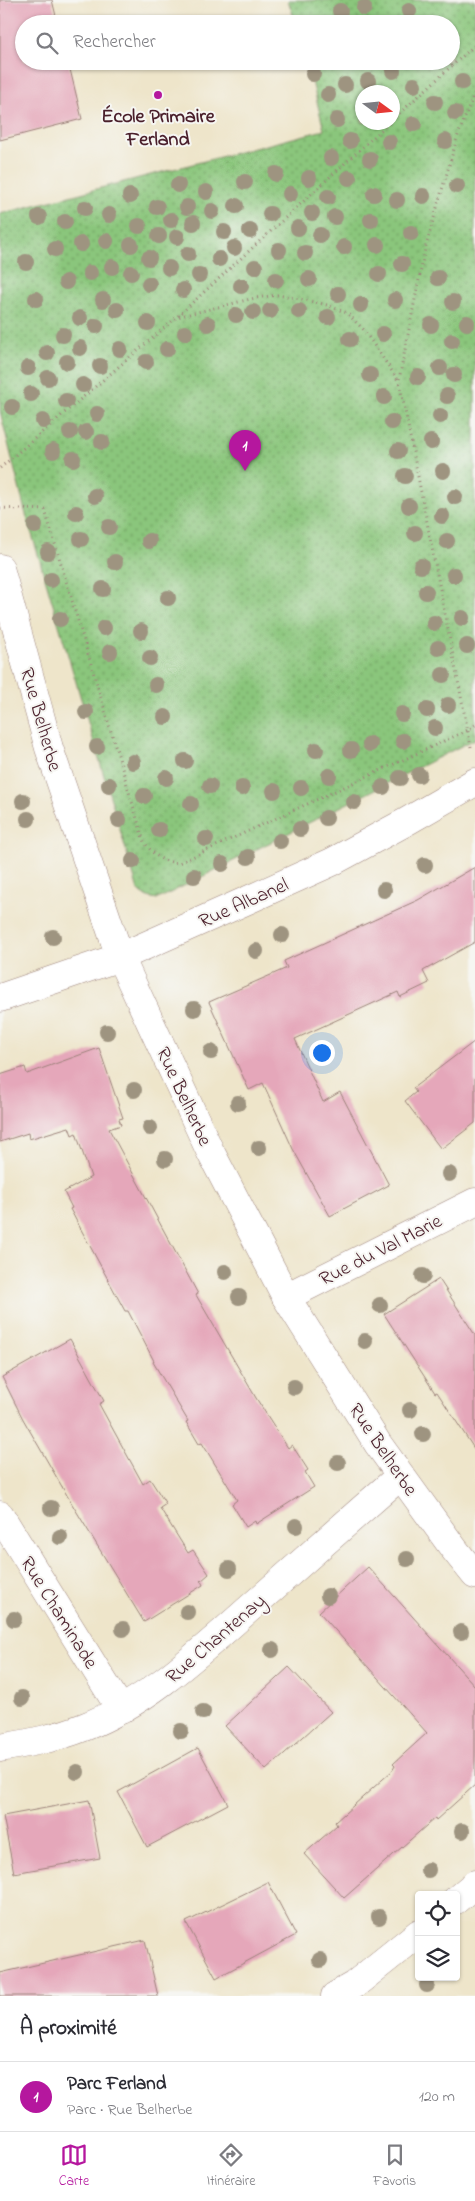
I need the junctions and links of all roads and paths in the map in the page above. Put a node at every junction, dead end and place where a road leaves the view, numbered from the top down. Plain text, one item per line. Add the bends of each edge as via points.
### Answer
1 (475, 44) edge
2 (460, 58) edge
3 (447, 70) edge
4 (475, 92) edge
5 (400, 113) edge
6 (381, 130) edge
7 (177, 317) junction
8 (398, 380) junction
9 (0, 468) edge
10 (0, 508) edge
11 (0, 568) edge
12 (475, 725) edge
13 (468, 730) junction
14 (471, 747) dead end
15 (475, 782) edge
16 (120, 957) junction
17 (0, 998) edge
18 (475, 1202) edge
19 (286, 1297) junction
20 (400, 1476) junction
21 (0, 1515) edge
22 (475, 1575) edge
23 (121, 1710) junction
24 (0, 1748) edge
25 (475, 1884) edge
26 (460, 1897) edge
27 (416, 1936) edge
28 (351, 1992) edge

1 - 2 path
3 - 5 path
4 - 8 path via 457,138 425,249
6 - 7 path
7 - 8 path via 277,295 327,305 347,313 363,329
7 - 9 path
8 - 13 path
10 - 13 path via 45,510 144,842 163,861 179,863
11 - 16 street, Rue Belherbe via 48,748
12 - 13 path
13 - 14 path
15 - 16 street, Rue Albanel via 332,862
16 - 17 street, Rue Albanel
16 - 19 street, Rue Belherbe via 210,1151
18 - 19 street, Rue du Val Marie
19 - 20 street, Rue Belherbe
20 - 22 street, Rue Belherbe
20 - 23 street, Rue Chantenay via 198,1654
21 - 23 street, Rue Chaminade
23 - 24 street, Rue Chantenay via 85,1727 44,1740
25 - 26 street
27 - 28 street

